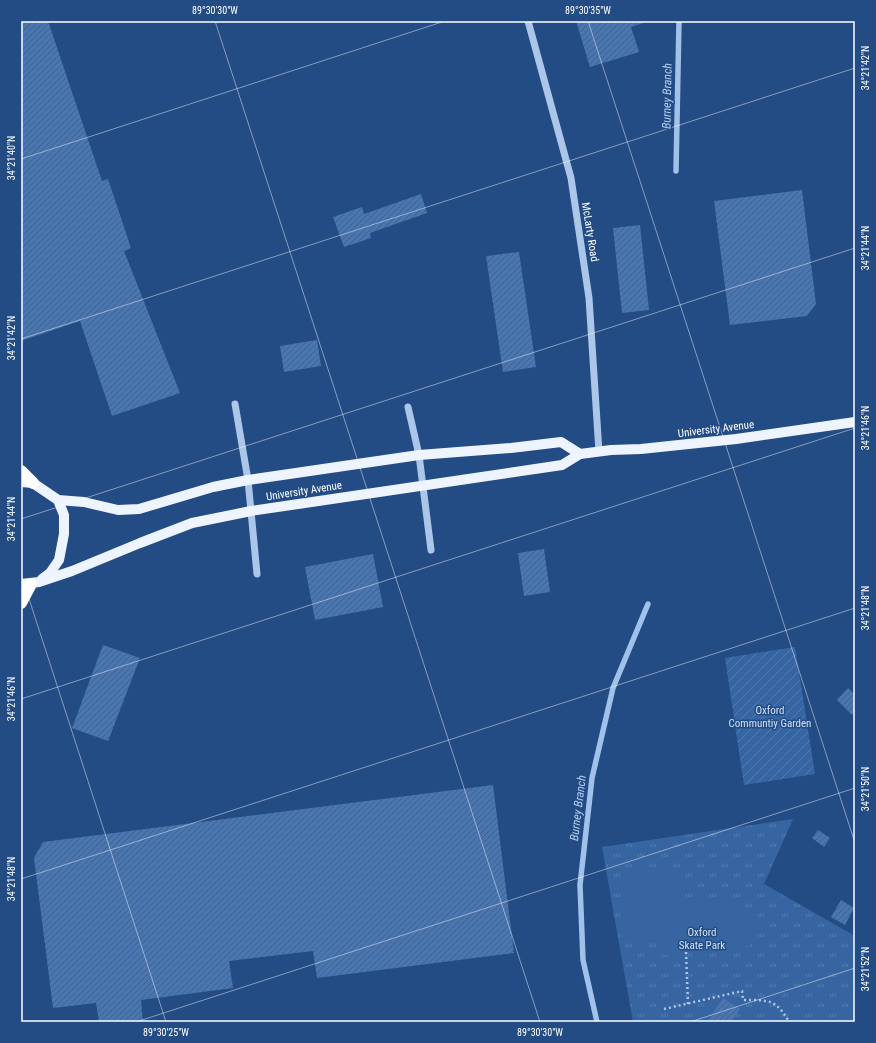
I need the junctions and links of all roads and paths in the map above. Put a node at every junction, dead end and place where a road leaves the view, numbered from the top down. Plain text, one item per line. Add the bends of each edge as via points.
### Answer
1 (528, 21) edge
2 (235, 404) dead end
3 (408, 408) dead end
4 (855, 422) edge
5 (599, 452) junction
6 (580, 454) junction
7 (419, 455) junction
8 (21, 471) edge
9 (248, 480) junction
10 (27, 482) edge
11 (423, 485) junction
12 (58, 500) junction
13 (251, 511) junction
14 (431, 550) dead end
15 (257, 574) dead end
16 (30, 583) edge
17 (21, 603) edge
18 (686, 952) dead end
19 (688, 1004) junction
20 (664, 1009) dead end
21 (789, 1022) edge

1 - 5 street, McLarty Road via 571,178 589,298
2 - 9 street
3 - 7 street
4 - 5 main road, University Avenue via 736,439
5 - 6 main road, University Avenue
6 - 7 main road, University Avenue via 561,442
6 - 11 main road, University Avenue via 562,465
7 - 9 main road, University Avenue
7 - 11 street
8 - 10 highway
9 - 12 main road, University Avenue via 212,487 138,509 118,510 84,502
9 - 13 street
10 - 12 main road, University Avenue
11 - 13 main road, University Avenue
11 - 14 street
12 - 16 main road via 64,515 64,534 59,560 50,573
13 - 15 street
13 - 16 main road, University Avenue via 192,524 140,542 72,571
16 - 17 highway
18 - 19 path
19 - 20 path
19 - 21 path via 742,991 744,1000 775,1003

